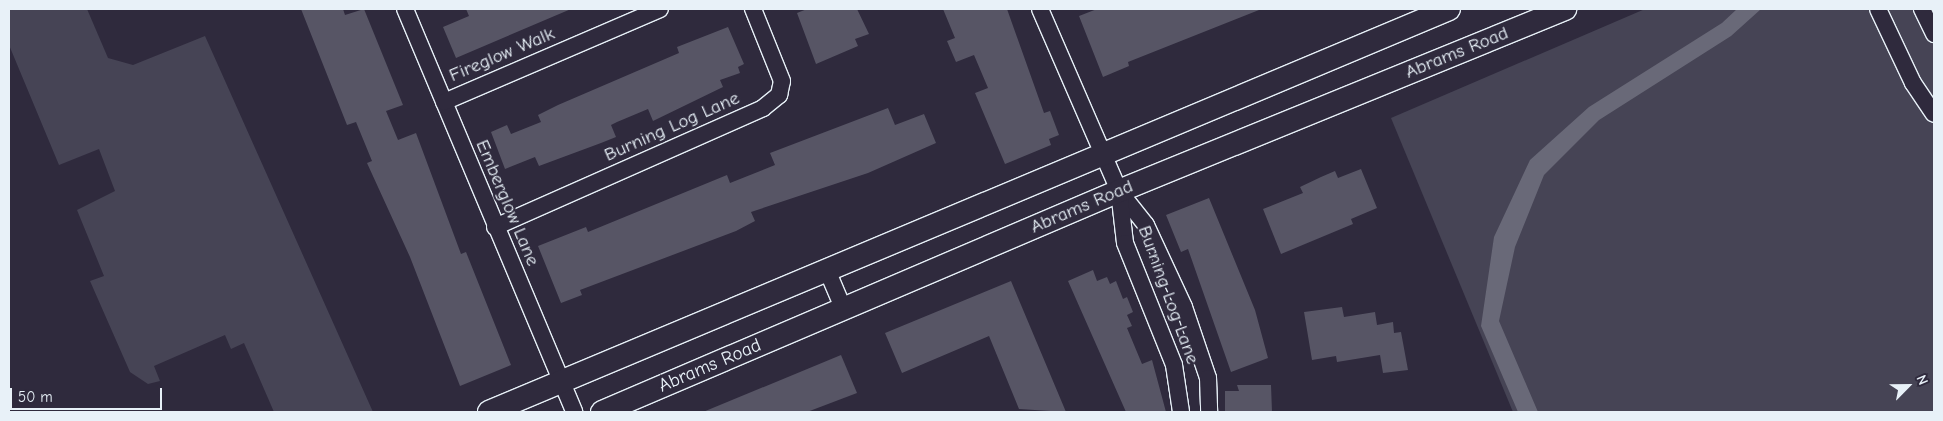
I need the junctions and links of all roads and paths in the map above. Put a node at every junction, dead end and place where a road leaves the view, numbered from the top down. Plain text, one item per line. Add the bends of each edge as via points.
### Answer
1 (405, 9) edge
2 (660, 9) edge
3 (753, 9) edge
4 (1040, 9) edge
5 (1449, 9) edge
6 (1566, 9) edge
7 (1878, 9) edge
8 (1922, 9) edge
9 (1934, 34) edge
10 (444, 102) junction
11 (1934, 114) edge
12 (1103, 152) junction
13 (1119, 192) junction
14 (495, 227) junction
15 (828, 270) junction
16 (844, 310) junction
17 (561, 382) junction
18 (490, 412) edge
19 (574, 412) edge
20 (602, 412) edge
21 (1181, 412) edge
22 (1208, 412) edge

1 - 10 street, Emberglow Lane
2 - 10 street, Fireglow Walk
3 - 14 street, Burning Log Lane via 782,81 779,95 763,108
4 - 12 street, Burning Log Lane
5 - 12 main road
6 - 13 main road, Abrams Road
7 - 11 street via 1909,75
8 - 9 street
10 - 14 street, Emberglow Lane
12 - 13 street, Burning Log Lane
12 - 15 main road
13 - 16 main road, Abrams Road
13 - 21 street, Burning Log Lane via 1125,243 1174,365
13 - 22 street, Burning Log Lane via 1146,225 1184,307 1208,378
14 - 17 street, Emberglow Lane
15 - 16 street
15 - 17 main road
16 - 20 main road, Abrams Road
17 - 18 main road
17 - 19 street, Emberglow Lane

